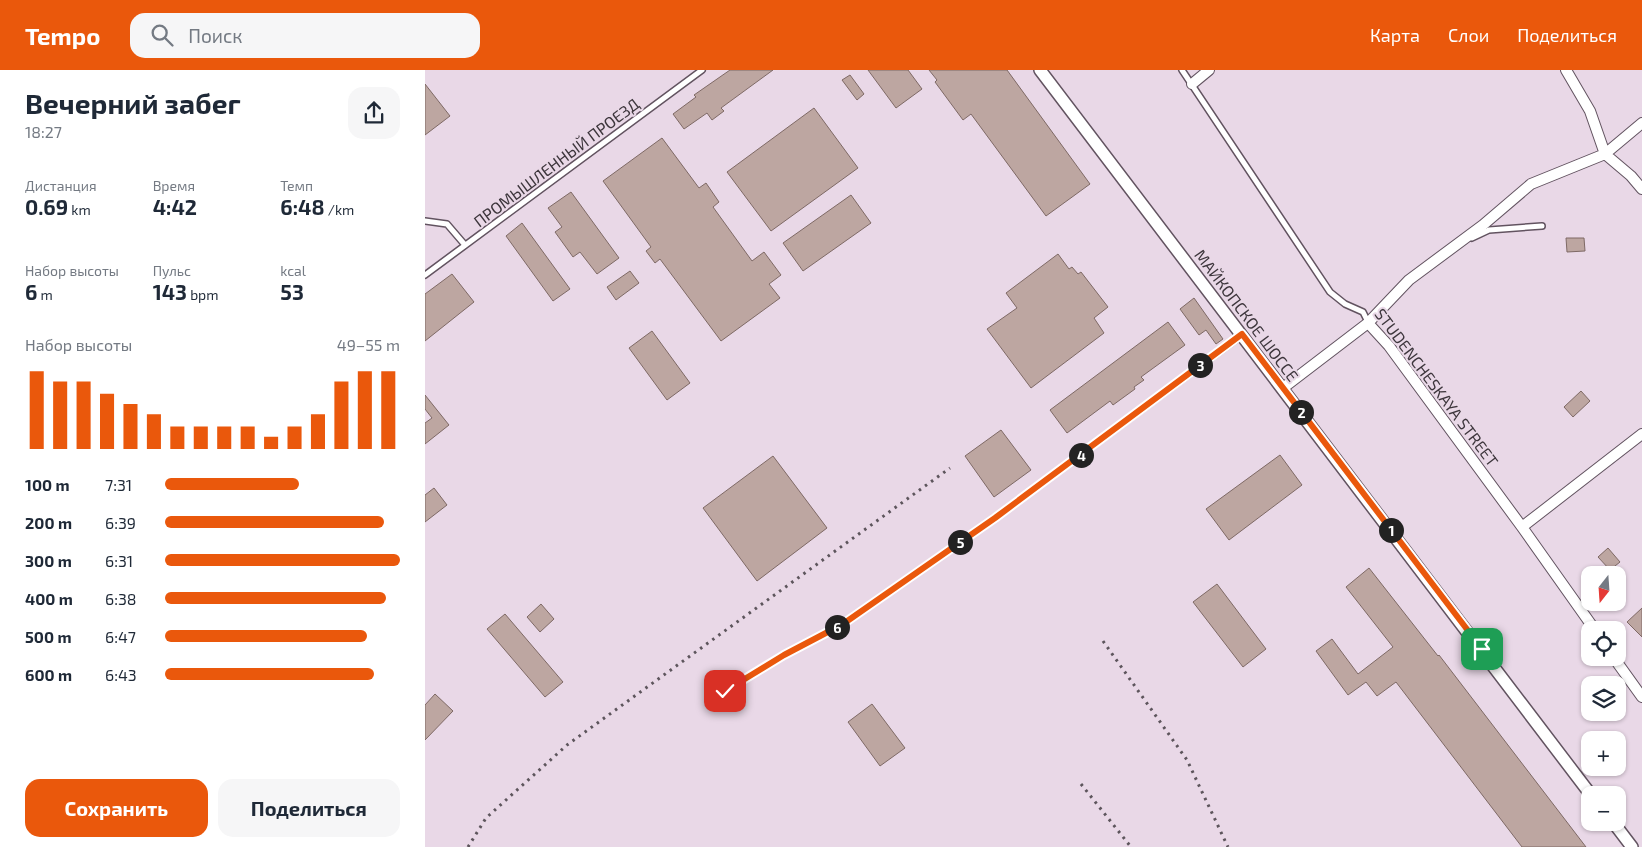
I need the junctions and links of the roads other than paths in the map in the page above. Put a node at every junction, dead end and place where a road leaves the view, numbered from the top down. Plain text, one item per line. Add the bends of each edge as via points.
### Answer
1 (701, 70) edge
2 (1040, 70) edge
3 (1183, 70) edge
4 (1209, 70) edge
5 (1567, 70) edge
6 (1192, 84) junction
7 (1642, 123) edge
8 (1609, 151) junction
9 (1642, 189) edge
10 (425, 221) edge
11 (1542, 226) dead end
12 (465, 245) junction
13 (1449, 249) junction
14 (425, 275) edge
15 (1368, 323) junction
16 (1242, 334) junction
17 (1283, 388) junction
18 (1642, 434) edge
19 (1522, 527) junction
20 (1589, 621) edge
21 (1621, 666) edge
22 (1640, 689) edge
23 (725, 691) dead end
24 (1584, 786) edge
25 (1620, 831) edge
26 (1632, 847) edge

1 - 12 lane, ПРОМЫШЛЕННЫЙ ПРОЕЗД
2 - 16 street, МАЙКОПСКОЕ ШОССЕ
3 - 6 lane, STUDENCHESKAYA STREET
4 - 6 street
5 - 8 street
6 - 15 lane, STUDENCHESKAYA STREET via 1330,292 1363,312
7 - 8 street
8 - 9 street
8 - 13 street via 1531,184
10 - 12 lane via 447,224
11 - 13 lane via 1489,230
12 - 14 lane, ПРОМЫШЛЕННЫЙ ПРОЕЗД
13 - 15 street via 1409,280
15 - 17 street
15 - 19 street, STUDENCHESKAYA STREET via 1389,346
16 - 17 street, МАЙКОПСКОЕ ШОССЕ
16 - 23 lane via 995,518 859,613
17 - 24 street, МАЙКОПСКОЕ ШОССЕ
18 - 19 street
19 - 20 street, STUDENCHESKAYA STREET
21 - 22 street
25 - 26 street

